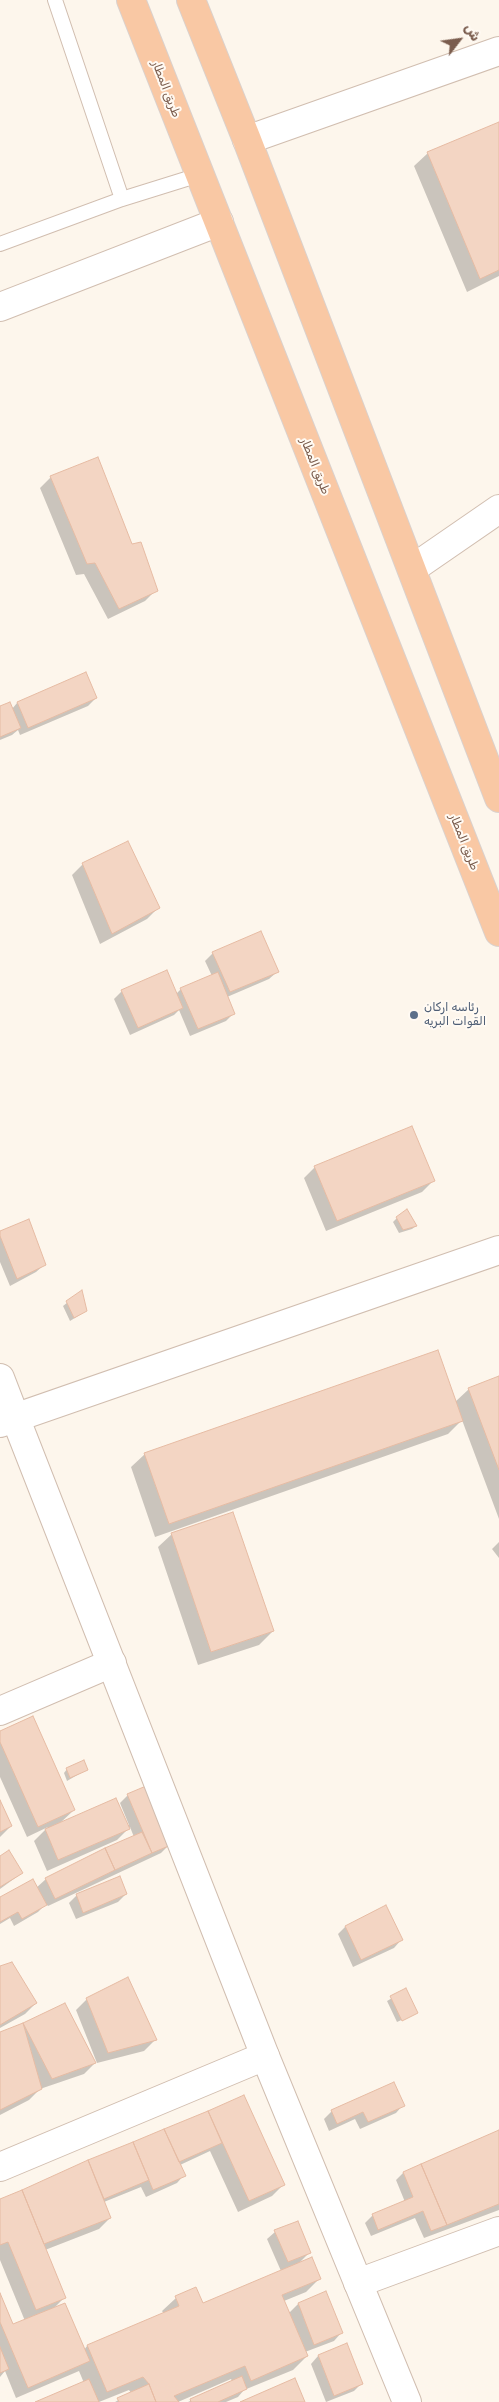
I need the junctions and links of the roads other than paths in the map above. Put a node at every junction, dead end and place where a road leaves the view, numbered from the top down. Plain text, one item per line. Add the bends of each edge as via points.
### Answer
1 (55, 0) edge
2 (130, 0) edge
3 (191, 0) edge
4 (499, 52) edge
5 (247, 140) junction
6 (199, 175) junction
7 (122, 199) junction
8 (219, 222) junction
9 (0, 244) edge
10 (0, 307) edge
11 (499, 508) edge
12 (412, 569) junction
13 (499, 798) edge
14 (499, 932) edge
15 (499, 1250) edge
16 (0, 1378) edge
17 (8, 1420) edge
18 (112, 1663) junction
19 (0, 1711) edge
20 (265, 2056) junction
21 (0, 2167) edge
22 (499, 2231) edge
23 (358, 2283) junction
24 (407, 2402) edge

1 - 7 lane
2 - 6 highway, طريق المطار
3 - 5 highway
4 - 5 street
5 - 12 highway
6 - 7 lane
6 - 8 highway, طريق المطار
7 - 9 lane
8 - 10 street
8 - 14 highway, طريق المطار
11 - 12 street
12 - 13 highway
15 - 17 street
16 - 17 street
17 - 18 street
18 - 19 street
18 - 20 street
20 - 21 street
20 - 23 street
22 - 23 street
23 - 24 street

